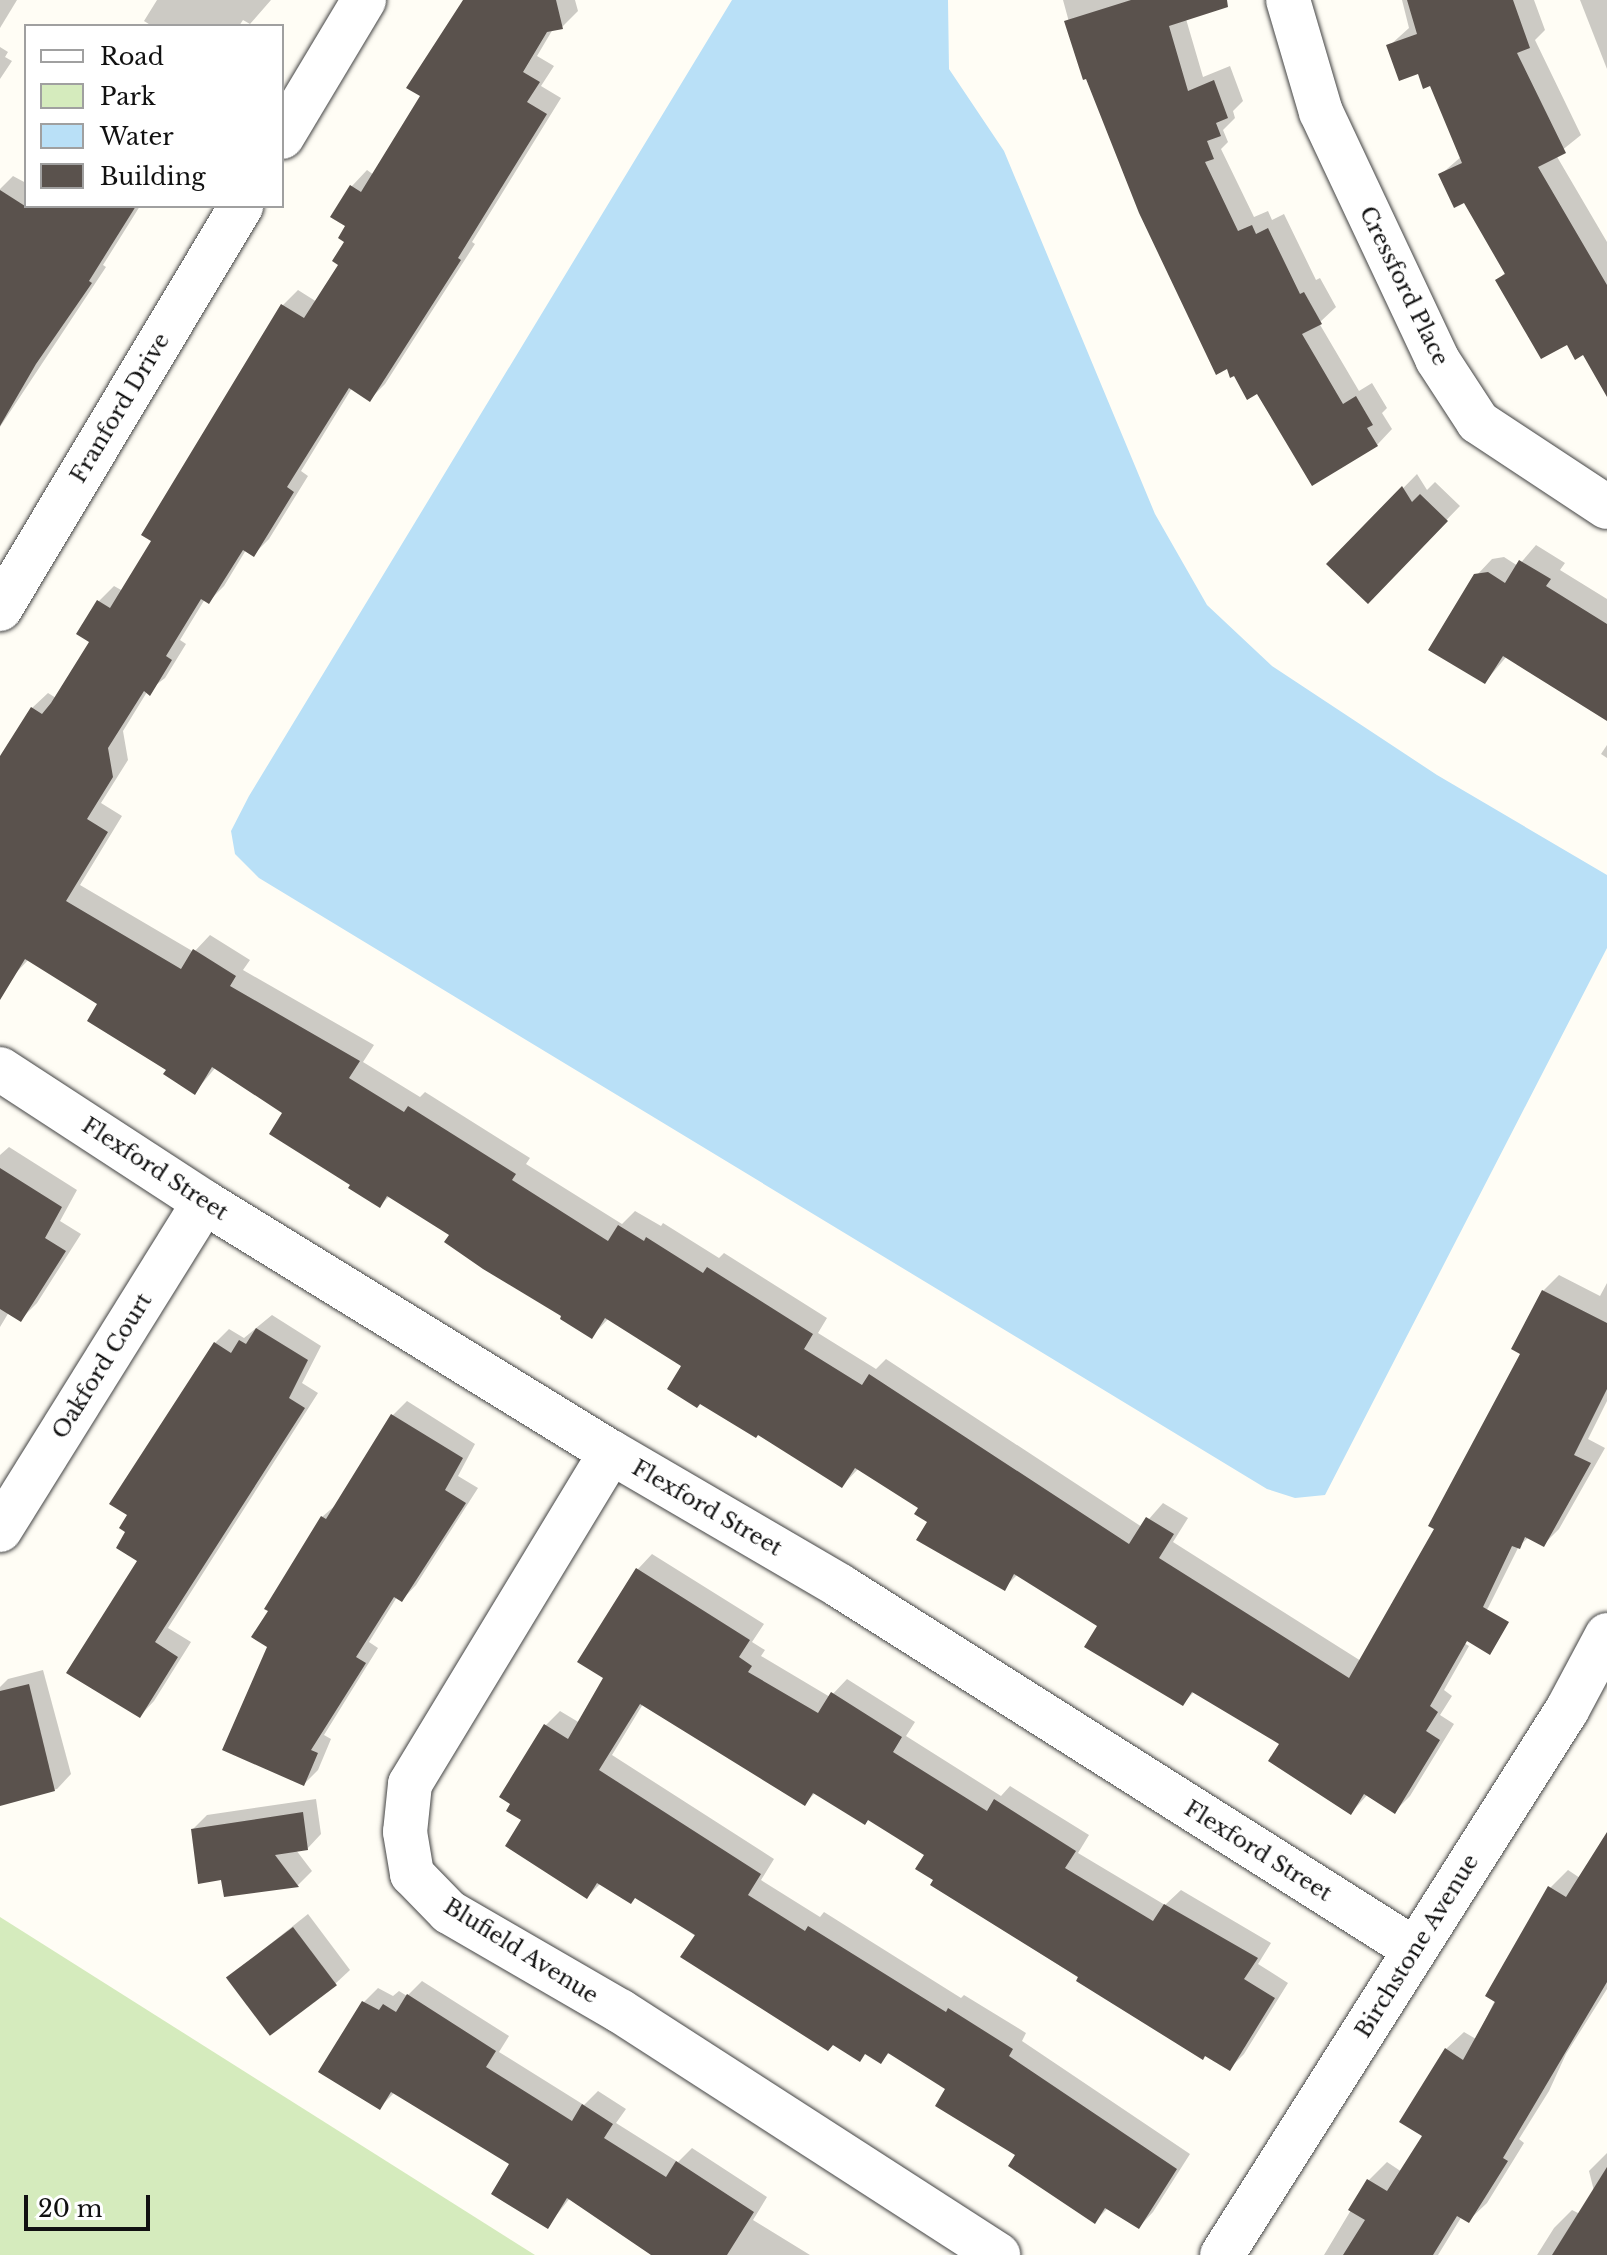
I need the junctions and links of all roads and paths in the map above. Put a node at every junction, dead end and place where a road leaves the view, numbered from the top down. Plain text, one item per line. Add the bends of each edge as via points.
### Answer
1 (364, 0) edge
2 (1288, 0) edge
3 (284, 134) edge
4 (240, 208) edge
5 (1607, 507) edge
6 (0, 609) edge
7 (0, 1069) edge
8 (204, 1202) junction
9 (611, 1452) junction
10 (0, 1530) edge
11 (1607, 1635) edge
12 (1414, 1949) junction
13 (998, 2255) edge
14 (1222, 2255) edge

1 - 3 street
2 - 5 street, Cressford Place via 1321,112 1437,359 1478,422
4 - 6 street, Franford Drive
7 - 8 street, Flexford Street
8 - 9 street, Flexford Street
8 - 10 street, Oakford Court
9 - 12 street, Flexford Street via 840,1586
9 - 13 street, Blufield Avenue via 410,1784 405,1832 412,1874 449,1912 620,2011
11 - 12 street, Birchstone Avenue via 1567,1710
12 - 14 street, Birchstone Avenue

